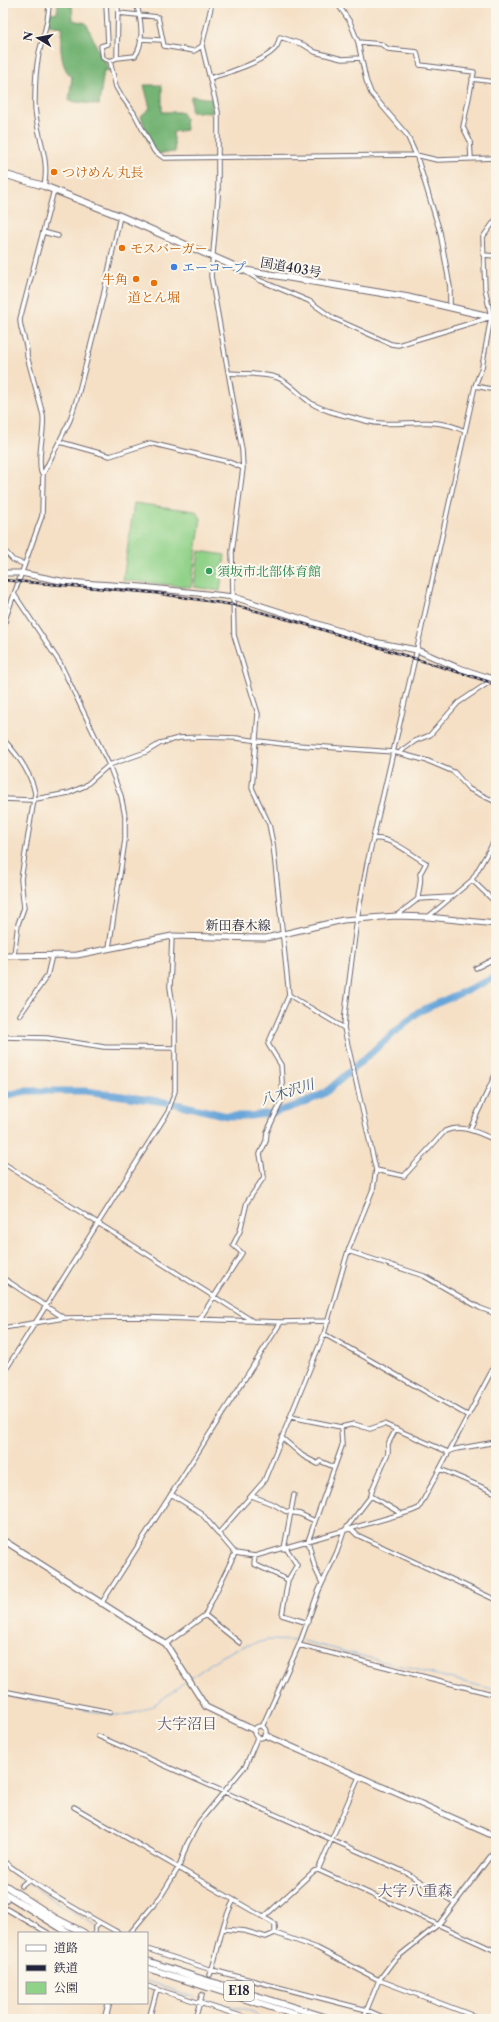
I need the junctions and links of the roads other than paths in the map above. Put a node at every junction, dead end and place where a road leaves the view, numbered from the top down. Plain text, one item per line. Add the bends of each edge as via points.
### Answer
1 (49, 3) edge
2 (106, 3) edge
3 (118, 3) edge
4 (136, 3) edge
5 (212, 3) edge
6 (337, 3) edge
7 (118, 13) junction
8 (140, 14) junction
9 (140, 39) junction
10 (162, 40) junction
11 (358, 42) junction
12 (202, 46) junction
13 (117, 58) junction
14 (361, 58) junction
15 (110, 61) junction
16 (210, 78) junction
17 (472, 79) junction
18 (496, 82) edge
19 (218, 156) junction
20 (417, 156) junction
21 (471, 158) junction
22 (496, 158) edge
23 (3, 174) edge
24 (44, 186) junction
25 (54, 190) junction
26 (120, 216) junction
27 (496, 219) edge
28 (43, 232) junction
29 (58, 236) dead end
30 (483, 255) junction
31 (496, 256) edge
32 (212, 258) junction
33 (243, 270) junction
34 (450, 306) junction
35 (494, 317) edge
36 (229, 373) junction
37 (475, 386) junction
38 (496, 390) edge
39 (465, 431) junction
40 (60, 442) junction
41 (243, 468) junction
42 (43, 474) junction
43 (3, 549) edge
44 (24, 564) junction
45 (3, 573) edge
46 (21, 573) junction
47 (14, 594) junction
48 (234, 597) junction
49 (3, 635) edge
50 (417, 650) junction
51 (495, 679) edge
52 (3, 738) edge
53 (255, 741) junction
54 (394, 752) junction
55 (401, 754) junction
56 (109, 765) junction
57 (3, 799) edge
58 (35, 800) junction
59 (496, 802) edge
60 (496, 838) edge
61 (373, 839) junction
62 (472, 880) junction
63 (453, 897) junction
64 (418, 899) junction
65 (496, 903) edge
66 (396, 916) junction
67 (428, 917) junction
68 (357, 919) junction
69 (496, 924) edge
70 (282, 935) junction
71 (172, 936) junction
72 (109, 948) junction
73 (14, 955) junction
74 (52, 955) junction
75 (3, 956) edge
76 (496, 958) edge
77 (476, 968) dead end
78 (289, 995) junction
79 (20, 1015) dead end
80 (344, 1028) junction
81 (3, 1037) edge
82 (174, 1048) junction
83 (496, 1073) edge
84 (470, 1129) junction
85 (496, 1140) edge
86 (3, 1163) edge
87 (376, 1170) junction
88 (98, 1223) junction
89 (348, 1251) junction
90 (3, 1278) edge
91 (215, 1297) junction
92 (46, 1306) junction
93 (496, 1314) edge
94 (64, 1318) junction
95 (199, 1320) junction
96 (251, 1320) junction
97 (329, 1321) junction
98 (36, 1322) junction
99 (281, 1322) junction
100 (3, 1328) edge
101 (324, 1334) junction
102 (496, 1363) edge
103 (3, 1374) edge
104 (467, 1415) junction
105 (291, 1417) junction
106 (341, 1427) junction
107 (396, 1429) junction
108 (282, 1438) junction
109 (496, 1442) edge
110 (448, 1452) junction
111 (334, 1467) junction
112 (440, 1469) junction
113 (496, 1493) edge
114 (171, 1494) junction
115 (294, 1495) dead end
116 (252, 1496) junction
117 (371, 1496) junction
118 (291, 1512) junction
119 (402, 1514) junction
120 (315, 1521) junction
121 (352, 1530) junction
122 (344, 1531) junction
123 (218, 1534) junction
124 (3, 1540) edge
125 (308, 1542) junction
126 (285, 1549) junction
127 (235, 1553) junction
128 (255, 1556) junction
129 (288, 1580) junction
130 (322, 1583) junction
131 (496, 1600) edge
132 (101, 1604) junction
133 (205, 1615) junction
134 (308, 1623) junction
135 (240, 1643) dead end
136 (166, 1644) junction
137 (300, 1645) junction
138 (3, 1691) edge
139 (496, 1696) edge
140 (110, 1712) dead end
141 (262, 1727) junction
142 (254, 1730) junction
143 (265, 1735) junction
144 (98, 1736) dead end
145 (257, 1738) junction
146 (359, 1777) junction
147 (224, 1791) junction
148 (74, 1807) dead end
149 (496, 1837) edge
150 (331, 1839) junction
151 (496, 1849) edge
152 (3, 1861) edge
153 (179, 1867) junction
154 (318, 1870) junction
155 (28, 1880) junction
156 (3, 1884) edge
157 (21, 1886) dead end
158 (3, 1892) edge
159 (234, 1900) junction
160 (4, 1903) edge
161 (455, 1903) junction
162 (264, 1917) junction
163 (97, 1924) junction
164 (439, 1924) junction
165 (223, 1929) junction
166 (47, 1932) edge
167 (67, 1932) edge
168 (82, 1932) edge
169 (95, 1932) edge
170 (117, 1932) edge
171 (131, 1932) edge
172 (275, 1933) junction
173 (148, 1949) edge
174 (496, 1951) edge
175 (148, 1961) edge
176 (148, 1968) edge
177 (212, 1970) junction
178 (210, 1975) tunnel mouth
179 (379, 1980) junction
180 (148, 1986) edge
181 (157, 1989) junction
182 (202, 1995) tunnel mouth
183 (109, 2004) edge
184 (200, 2004) junction
185 (366, 2010) junction
186 (240, 2018) edge
187 (104, 2019) edge
188 (149, 2019) edge
189 (196, 2019) edge
190 (250, 2019) edge
191 (270, 2019) edge
192 (275, 2019) edge
193 (309, 2019) edge
194 (331, 2019) edge
195 (363, 2019) edge
196 (387, 2019) edge
197 (482, 2019) edge

1 - 24 street via 48,24 38,56 35,100 46,166
2 - 15 street via 108,44 101,46 103,58
3 - 7 street
4 - 8 street
5 - 12 street
6 - 11 street via 350,22
7 - 8 street
7 - 13 street
8 - 9 street
8 - 10 street via 158,17
9 - 10 street
9 - 13 street via 140,49 135,56
10 - 12 street via 164,46 194,51
11 - 14 street
11 - 17 street via 418,52 420,64 474,72
12 - 16 street
13 - 15 street
14 - 16 street via 342,59 315,52 304,45 280,37 277,46 270,53 231,73
14 - 20 street via 371,93 404,131
15 - 19 street via 116,87 159,156
16 - 19 street via 218,112
17 - 18 street
17 - 21 street via 463,127 470,141
19 - 20 street
19 - 32 street via 218,197
20 - 21 street via 442,160
20 - 34 street via 441,238 450,287
21 - 22 street
23 - 24 highway, 国道403号
24 - 25 highway, 国道403号
25 - 26 highway, 国道403号
25 - 28 street
26 - 32 highway, 国道403号
26 - 40 street via 80,387
27 - 30 street via 483,237
28 - 29 street
28 - 42 street via 20,319 20,328 28,346 27,356 43,415 39,459
30 - 31 street
30 - 35 street via 485,288
32 - 33 highway, 国道403号
32 - 36 street via 212,287
33 - 34 highway, 国道403号
33 - 35 street via 259,280 309,301 333,318 398,345
34 - 35 highway, 国道403号
35 - 37 street
36 - 39 street via 278,378 320,407 366,421 393,425 448,424
36 - 41 street
37 - 38 street
37 - 39 street
39 - 50 street
40 - 41 street via 110,456 150,443 229,462
40 - 42 street
41 - 48 street via 232,552
42 - 44 street via 42,516
43 - 44 street via 13,560
44 - 46 street
45 - 46 street
46 - 47 street
46 - 48 street via 66,582
47 - 49 street
47 - 56 street via 60,663
48 - 50 street via 374,642
48 - 53 street via 234,635 258,714
50 - 51 street via 456,667
50 - 54 street
51 - 55 street via 458,703 430,735 416,741
52 - 58 street via 21,760 34,787
53 - 54 street
53 - 56 street via 236,738 179,738
53 - 70 street via 252,788 269,824
54 - 55 street
54 - 61 street
55 - 59 street via 428,761 454,772 469,789
56 - 58 street via 78,790
56 - 72 street via 121,796 125,816 125,840
57 - 58 street
58 - 73 street via 21,879 24,908 18,924
60 - 62 street
61 - 64 street via 380,838 426,863 420,874
61 - 68 street
62 - 63 street
62 - 65 street
63 - 64 street
63 - 67 street
64 - 66 street
66 - 67 street, 新田春木線
66 - 68 street, 新田春木線
67 - 69 street, 新田春木線
68 - 70 street, 新田春木線
68 - 80 street
70 - 71 street, 新田春木線 via 266,938
70 - 78 street
71 - 72 street, 新田春木線
71 - 82 street via 170,987 175,1019
72 - 74 street, 新田春木線 via 76,955
73 - 74 street, 新田春木線
73 - 75 street, 新田春木線
74 - 79 street via 47,976
76 - 77 street
78 - 80 street
78 - 91 street via 268,1044 281,1065 283,1098 260,1154 264,1177 247,1202 240,1231 233,1245 242,1253
80 - 87 street
81 - 82 street via 47,1038 104,1047
82 - 88 street via 175,1092 168,1112
83 - 84 street
84 - 85 street
84 - 87 street via 444,1131 404,1176
86 - 88 street
87 - 89 street via 373,1188
88 - 91 street
88 - 92 street
89 - 93 street via 424,1276 480,1308
89 - 97 street
90 - 92 street
91 - 95 street
91 - 96 street
92 - 94 street
92 - 98 street
94 - 95 street via 134,1317
94 - 98 street
95 - 96 street
96 - 99 street
97 - 99 street
97 - 101 street
98 - 100 street
98 - 103 street
99 - 114 street
101 - 104 street
101 - 105 street
102 - 104 street
104 - 110 street
105 - 106 street
105 - 108 street
106 - 107 street via 354,1424 370,1429 384,1424
106 - 111 street via 342,1446
107 - 110 street
107 - 117 street via 388,1444 388,1453
108 - 111 street via 303,1456 318,1464 320,1461
108 - 116 street via 264,1481
109 - 110 street
110 - 112 street
111 - 120 street
112 - 113 street
112 - 119 street via 419,1508
114 - 123 street via 201,1513
114 - 132 street
115 - 118 street
116 - 118 street
116 - 123 street
117 - 119 street
117 - 122 street
118 - 120 street
118 - 126 street
119 - 121 street
120 - 125 street
121 - 122 street
121 - 131 street via 357,1535 423,1568
122 - 125 street
122 - 130 street
123 - 127 street
124 - 132 street
125 - 126 street
125 - 130 street via 314,1568
126 - 128 street
126 - 129 street via 297,1565
127 - 128 street
127 - 133 street
128 - 129 street via 254,1564
129 - 134 street via 282,1615
130 - 134 street
132 - 136 street
133 - 135 street
133 - 136 street
134 - 137 street
136 - 142 street via 206,1707
137 - 139 street
137 - 141 street
138 - 140 street
141 - 142 street via 258,1726
141 - 143 street via 266,1731
142 - 145 street
143 - 145 street
143 - 146 street
144 - 147 street
145 - 147 street via 246,1765
146 - 149 street
146 - 150 street
147 - 150 street
147 - 153 street via 199,1822 187,1844
148 - 153 street
150 - 154 street
150 - 161 street via 405,1872
151 - 161 street
152 - 155 street
153 - 159 street
153 - 171 street via 161,1896
154 - 162 street via 294,1888
154 - 164 street
155 - 157 street
155 - 163 street
156 - 168 highway via 55,1918
158 - 167 highway
159 - 162 street
159 - 165 street via 228,1909
160 - 166 street
161 - 164 street
162 - 172 street via 275,1924
163 - 169 street
163 - 170 street
164 - 174 street
164 - 179 street via 394,1960
165 - 172 street via 245,1931 266,1937
165 - 177 street
172 - 179 street via 317,1948
173 - 177 street
175 - 194 highway, E18
176 - 193 highway, E18
177 - 178 street
177 - 185 street
179 - 185 street
179 - 197 street
180 - 181 street
181 - 184 street
181 - 188 street
182 - 184 street
183 - 187 street
184 - 186 street
184 - 189 street
185 - 195 street
185 - 196 street
186 - 190 street
191 - 192 street

